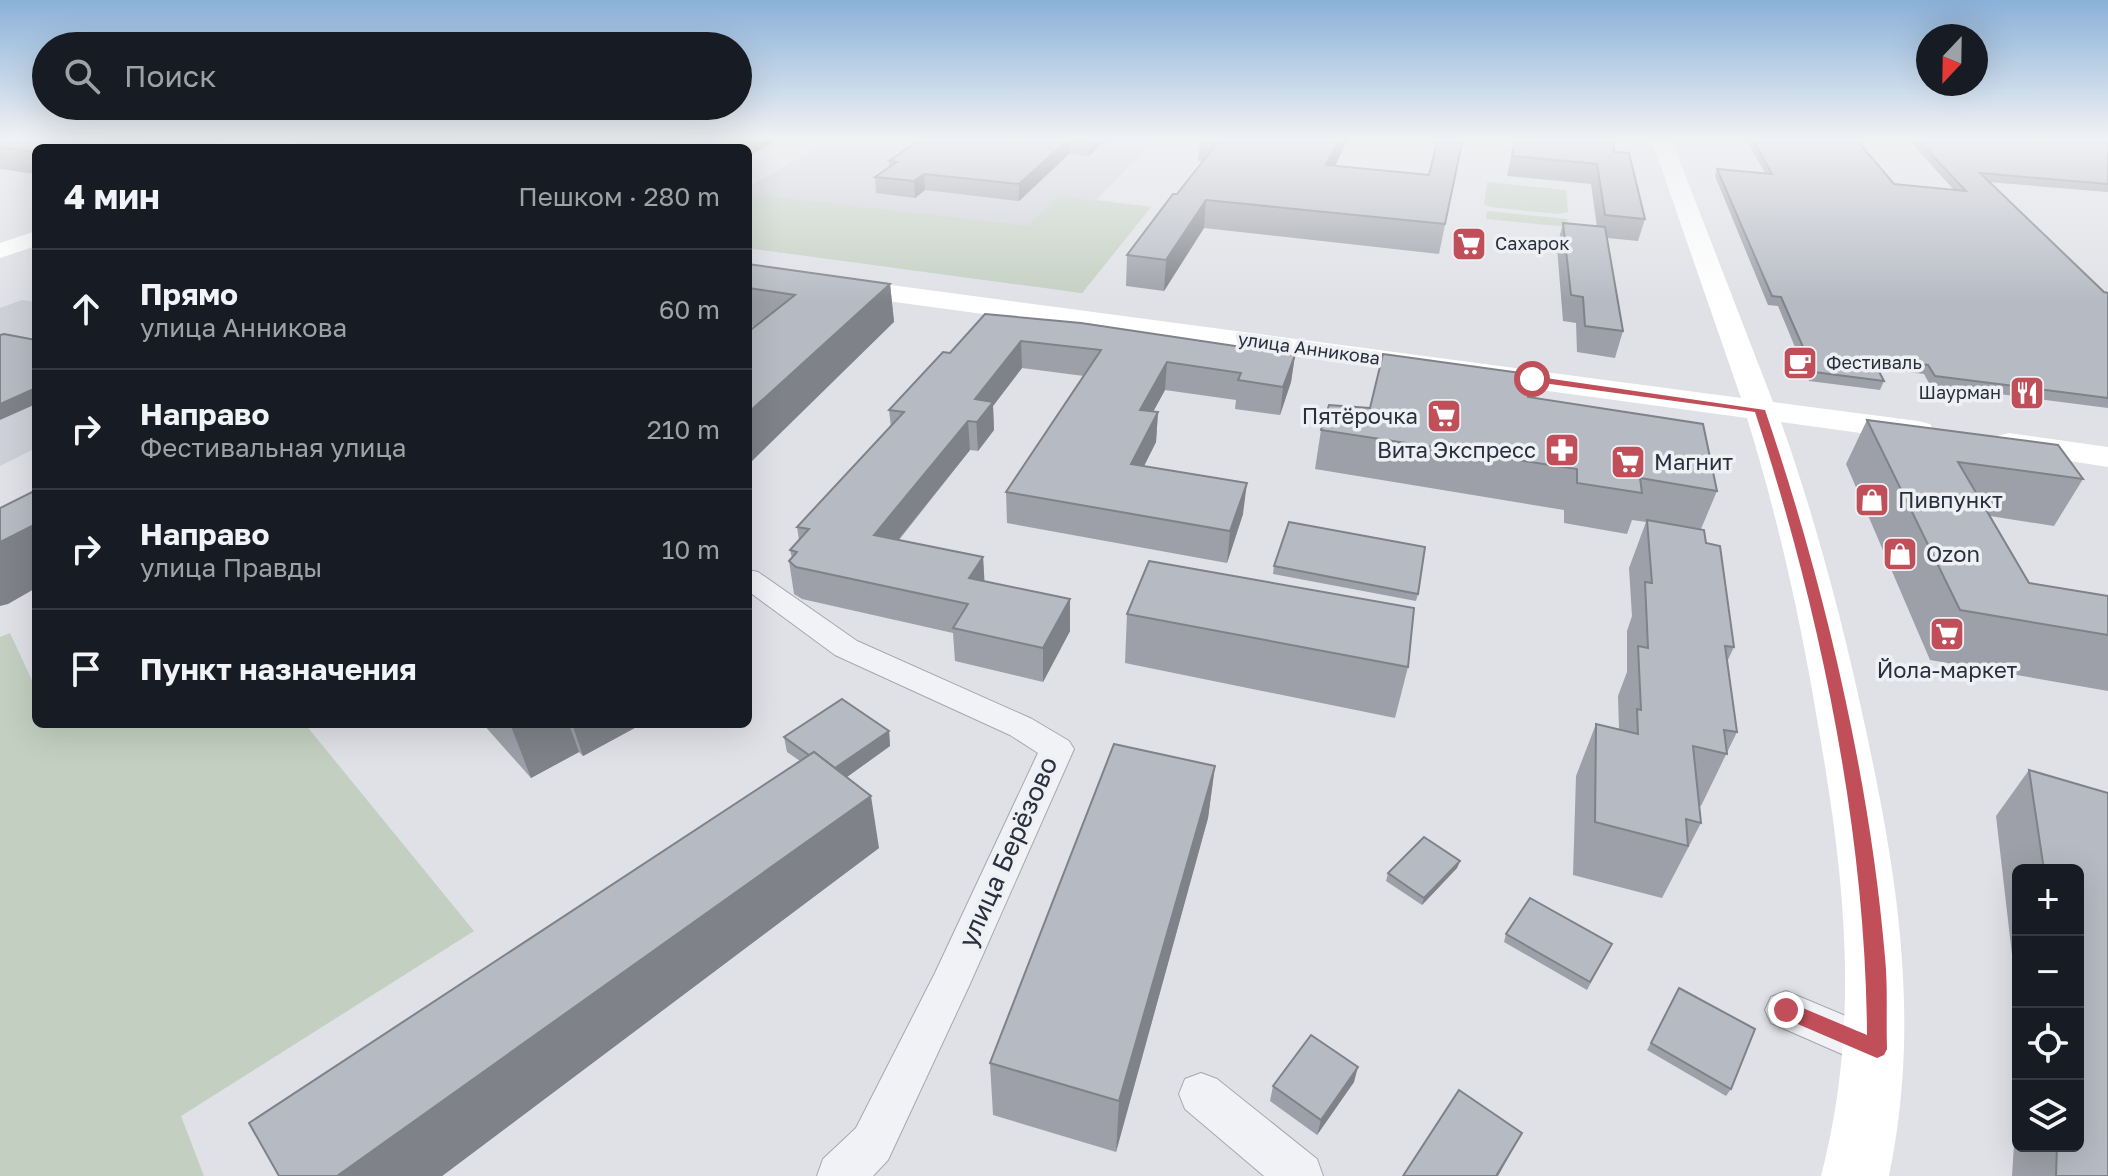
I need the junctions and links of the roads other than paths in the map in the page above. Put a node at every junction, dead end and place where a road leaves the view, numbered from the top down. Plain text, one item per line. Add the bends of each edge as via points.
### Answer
1 (1681, 193) edge
2 (32, 239) edge
3 (0, 251) edge
4 (752, 275) edge
5 (1759, 410) junction
6 (1942, 434) edge
7 (1985, 440) edge
8 (2108, 457) edge
9 (752, 581) edge
10 (1786, 1010) dead end
11 (1877, 1049) junction
12 (1201, 1094) dead end
13 (840, 1176) edge
14 (1300, 1176) edge
15 (1855, 1176) edge

1 - 5 street
2 - 3 street
4 - 5 street, улица Анникова
5 - 6 street, улица Анникова
5 - 11 street via 1811,585 1842,729 1864,849 1876,959
7 - 8 street
9 - 13 street, улица Берёзово via 846,648 1021,727 1057,749 872,1144
10 - 11 street
11 - 15 street
12 - 14 street

